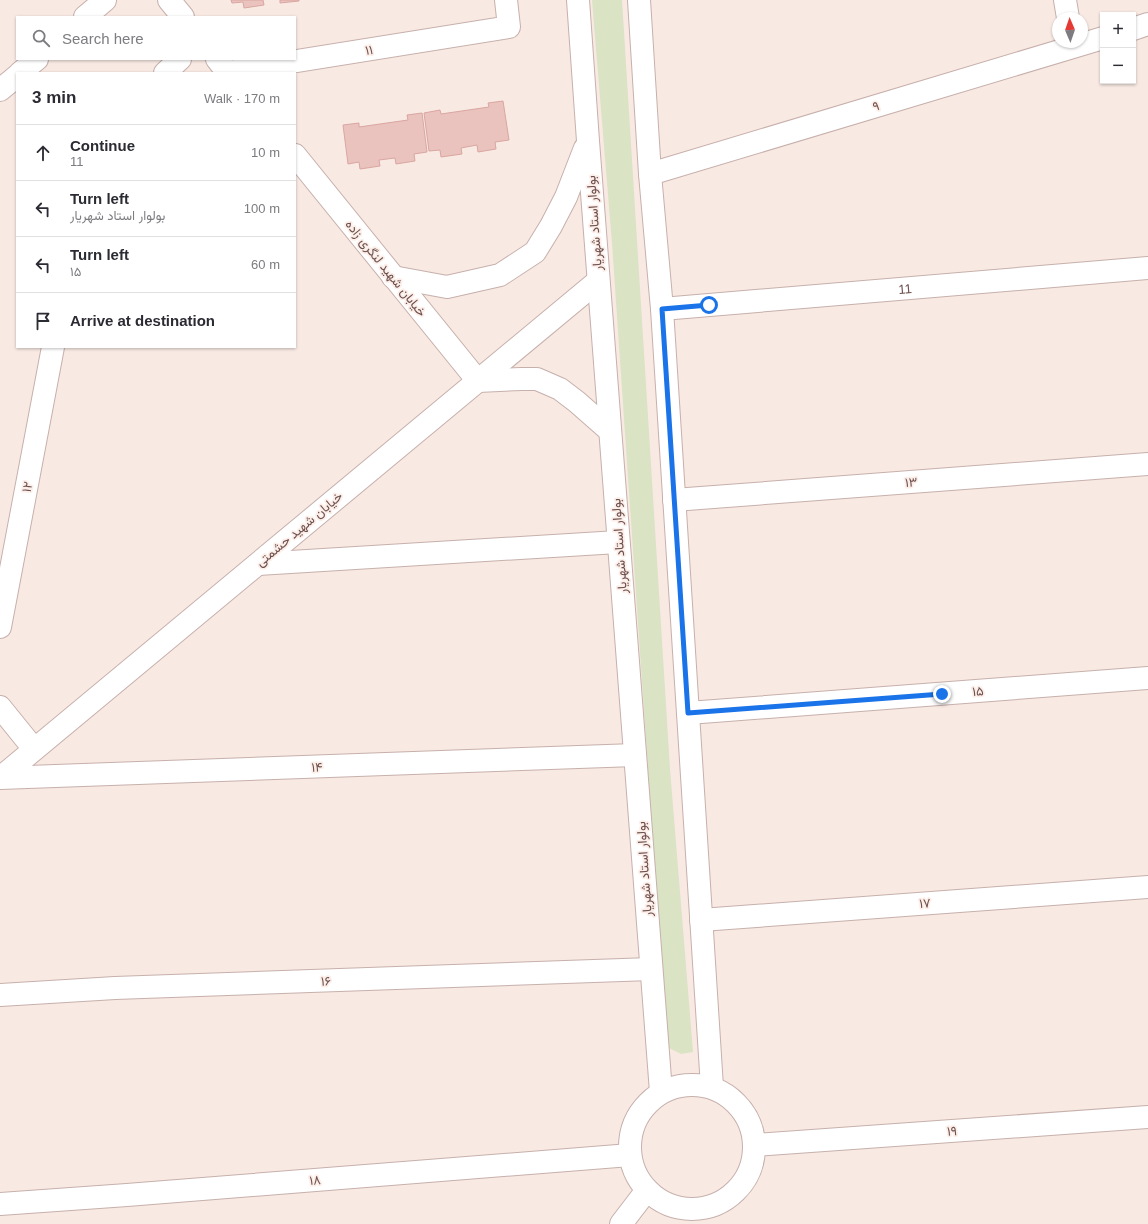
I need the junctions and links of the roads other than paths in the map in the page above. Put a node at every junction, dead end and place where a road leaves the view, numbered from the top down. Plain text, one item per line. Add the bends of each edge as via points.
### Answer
1 (105, 0) edge
2 (169, 0) edge
3 (506, 0) edge
4 (578, 0) edge
5 (639, 0) edge
6 (1065, 0) edge
7 (1067, 12) edge
8 (87, 16) edge
9 (182, 16) edge
10 (1148, 24) edge
11 (1136, 28) edge
12 (1100, 39) edge
13 (1088, 41) edge
14 (1062, 48) edge
15 (296, 58) edge
16 (36, 60) edge
17 (179, 60) edge
18 (280, 60) edge
19 (224, 68) edge
20 (21, 72) edge
21 (166, 72) edge
22 (16, 77) edge
23 (0, 90) edge
24 (588, 141) junction
25 (296, 156) edge
26 (650, 174) junction
27 (1148, 268) edge
28 (394, 277) junction
29 (598, 281) junction
30 (662, 309) junction
31 (53, 348) edge
32 (478, 381) junction
33 (610, 431) junction
34 (1148, 464) edge
35 (674, 500) junction
36 (618, 542) junction
37 (258, 564) junction
38 (0, 627) edge
39 (1148, 678) edge
40 (0, 707) edge
41 (688, 713) junction
42 (34, 749) junction
43 (635, 755) junction
44 (0, 778) edge
45 (1148, 887) edge
46 (701, 920) junction
47 (651, 969) junction
48 (0, 995) edge
49 (712, 1087) junction
50 (660, 1092) junction
51 (1148, 1117) edge
52 (755, 1145) junction
53 (630, 1155) junction
54 (647, 1190) junction
55 (0, 1204) edge
56 (682, 1217) edge
57 (621, 1224) edge

1 - 8 street
2 - 9 street
3 - 15 street, ۱۱ via 509,27
4 - 24 street, بولوار استاد شهریار
5 - 26 street
6 - 7 street
10 - 11 street
12 - 13 street, ۹
14 - 26 street, ۹
16 - 20 street
17 - 21 street
18 - 19 street, ۱۱
22 - 23 street
24 - 28 street via 566,197 535,252 500,275 447,286
24 - 29 street, بولوار استاد شهریار
25 - 28 street, خیابان شهید لنگری زاده
26 - 30 street
27 - 30 street, 11
28 - 32 street, خیابان شهید لنگری زاده
29 - 32 street, خیابان شهید حشمتی
29 - 33 street, بولوار استاد شهریار
30 - 35 street
31 - 38 street, ۱۲
32 - 33 street via 537,379 560,389
32 - 37 street, خیابان شهید حشمتی
33 - 36 street, بولوار استاد شهریار
34 - 35 street, ۱۳
35 - 41 street
36 - 37 street
36 - 43 street, بولوار استاد شهریار
37 - 42 street, خیابان شهید حشمتی
39 - 41 street, ۱۵
40 - 42 street
41 - 46 street
42 - 44 street, خیابان شهید حشمتی
43 - 44 street, ۱۴
43 - 47 street, بولوار استاد شهریار
45 - 46 street, ۱۷
46 - 49 street
47 - 48 street, ۱۶ via 115,988
47 - 50 street, بولوار استاد شهریار
49 - 50 street via 690,1084
49 - 52 street via 732,1098 744,1111 752,1127
50 - 53 street via 638,1115 631,1135
51 - 52 street, ۱۹
52 - 56 street via 752,1166 743,1184 728,1198
53 - 54 street via 636,1174
53 - 55 street, ۱۸
54 - 56 street via 659,1200 673,1206
54 - 57 street

